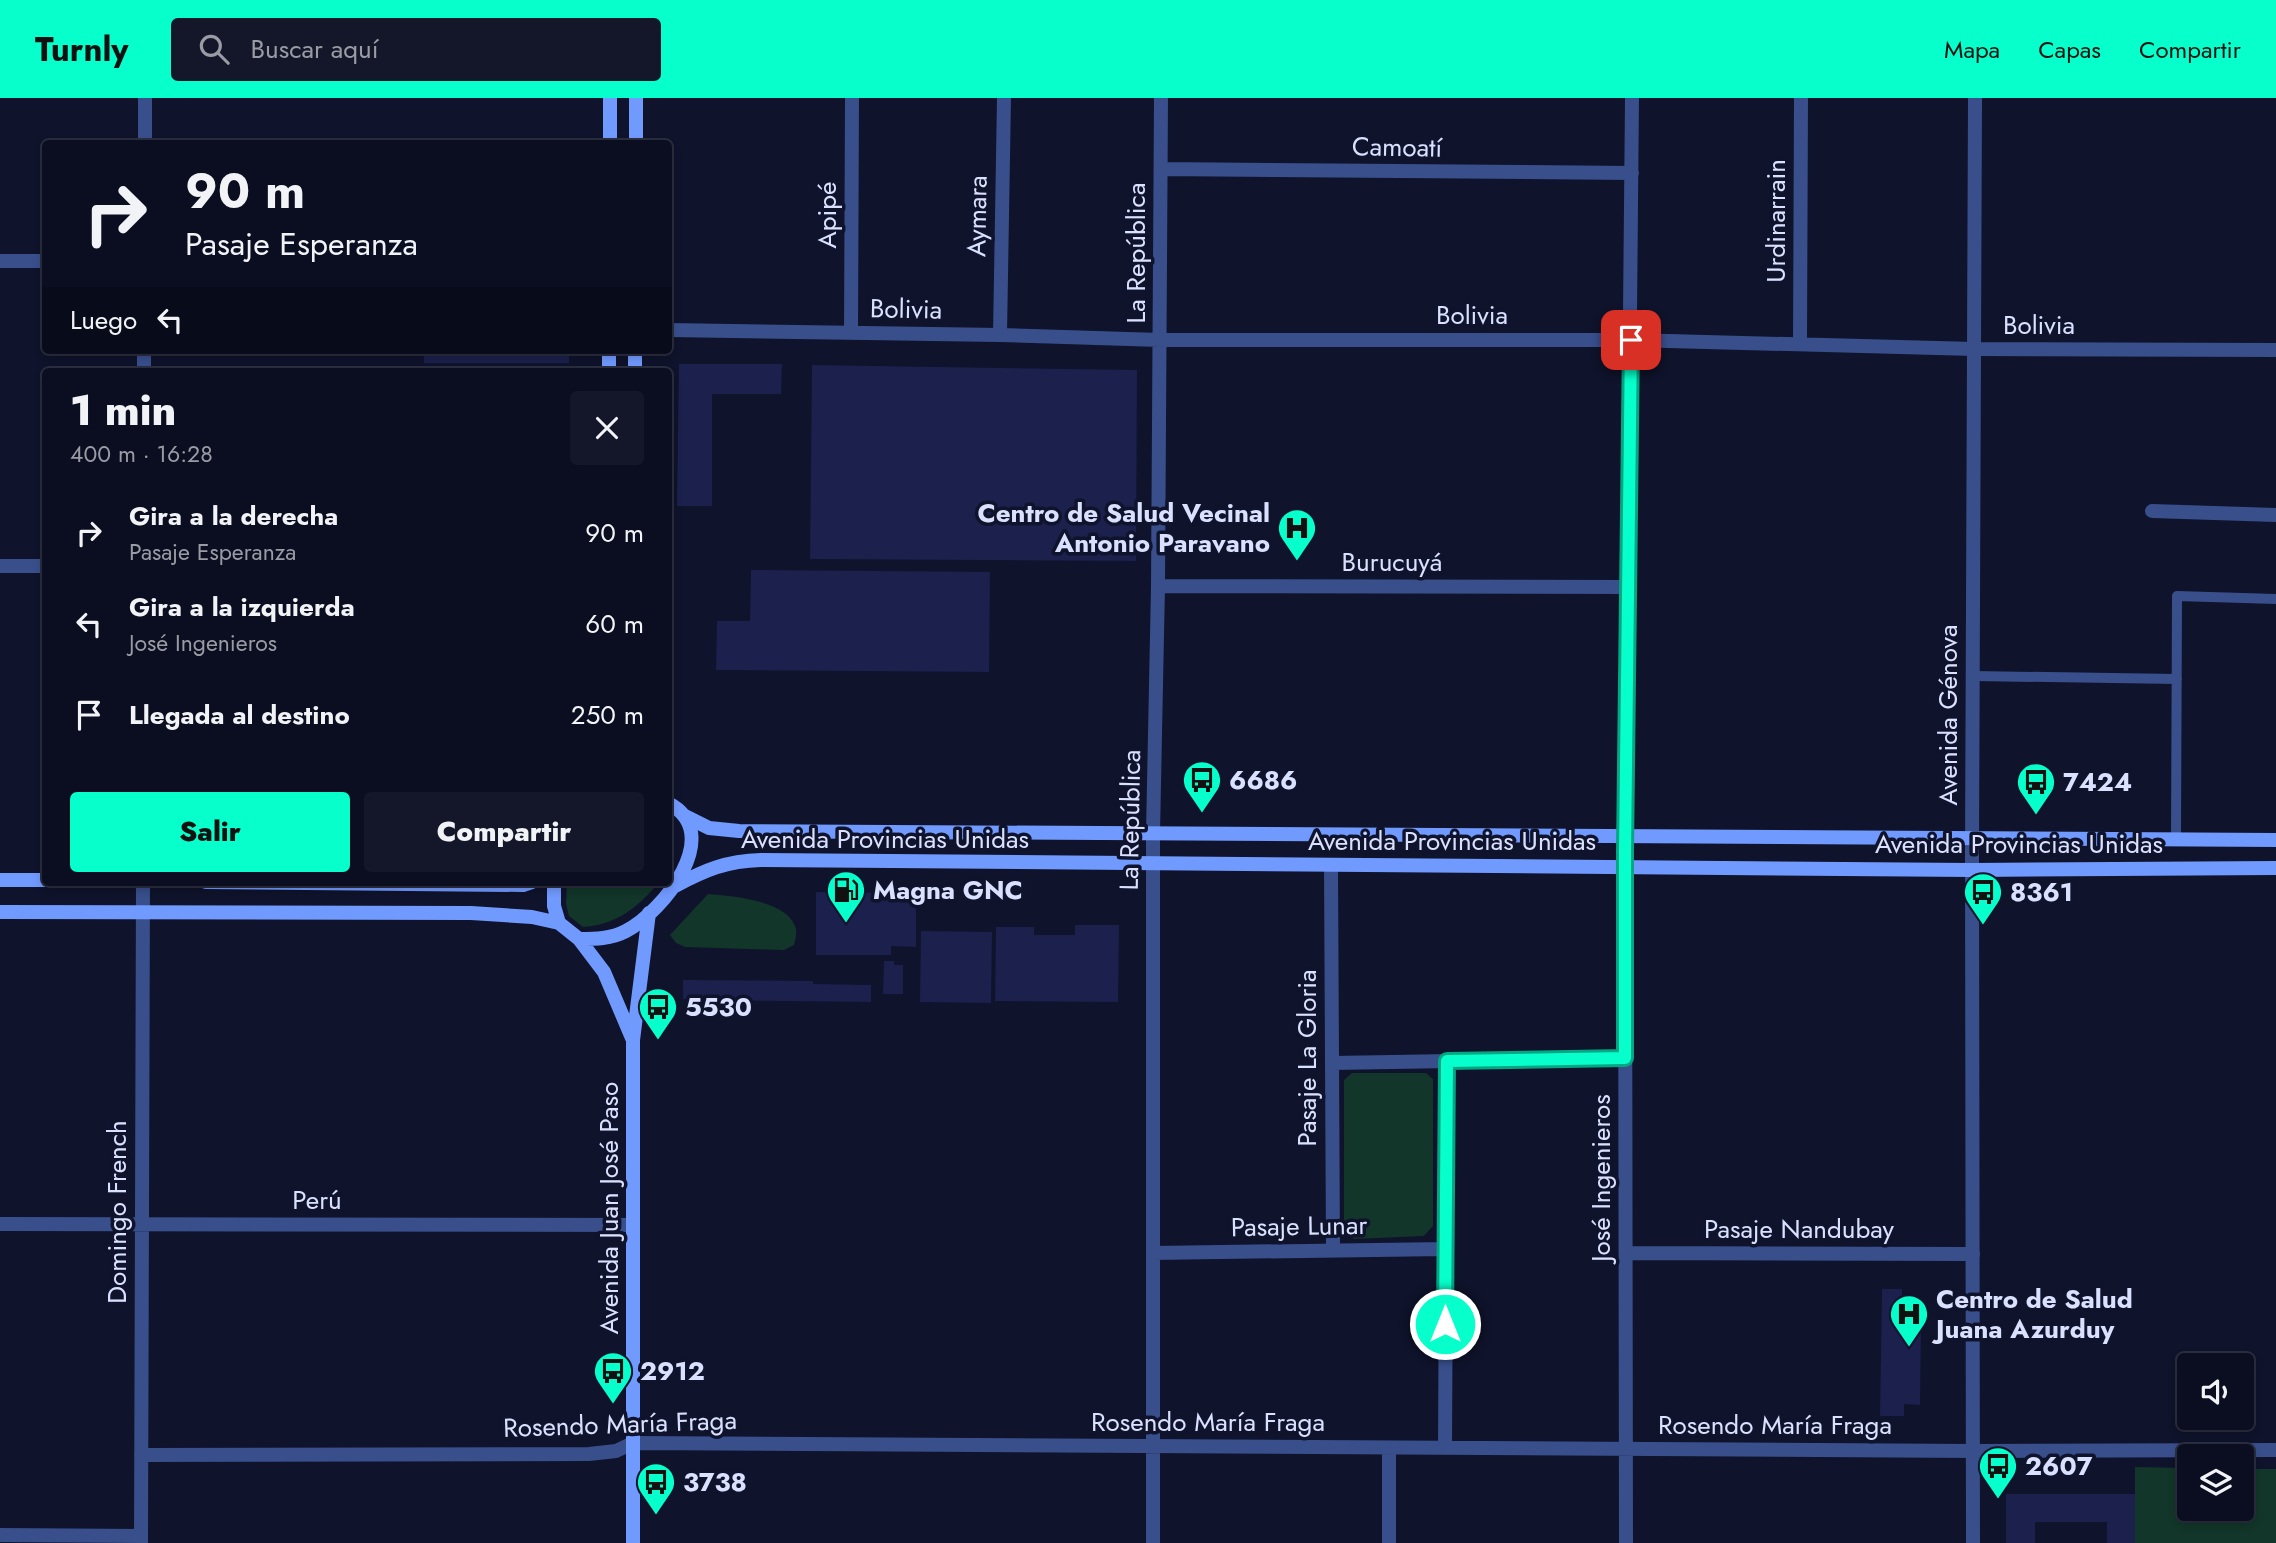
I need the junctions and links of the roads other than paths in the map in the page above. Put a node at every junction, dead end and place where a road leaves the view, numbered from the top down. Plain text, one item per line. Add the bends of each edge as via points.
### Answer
1 (145, 98) edge
2 (610, 98) edge
3 (636, 98) edge
4 (852, 98) edge
5 (1004, 98) edge
6 (1161, 98) edge
7 (1632, 98) edge
8 (1801, 98) edge
9 (1975, 98) edge
10 (145, 140) edge
11 (610, 140) edge
12 (636, 140) edge
13 (1161, 169) junction
14 (1632, 173) junction
15 (0, 261) edge
16 (42, 261) edge
17 (672, 330) edge
18 (851, 333) junction
19 (1000, 335) junction
20 (1160, 340) junction
21 (1631, 340) junction
22 (1800, 344) junction
23 (1974, 349) junction
24 (2276, 350) edge
25 (2152, 511) dead end
26 (2276, 515) edge
27 (0, 566) edge
28 (42, 566) edge
29 (1158, 586) junction
30 (1627, 587) junction
31 (2276, 599) edge
32 (1973, 676) junction
33 (2177, 679) junction
34 (672, 805) edge
35 (685, 816) junction
36 (1153, 833) junction
37 (1626, 835) junction
38 (1973, 838) junction
39 (2176, 839) junction
40 (2276, 840) edge
41 (1153, 863) junction
42 (1331, 866) junction
43 (1625, 866) junction
44 (2276, 868) edge
45 (1972, 870) junction
46 (0, 880) edge
47 (42, 880) edge
48 (143, 886) edge
49 (554, 886) edge
50 (675, 886) junction
51 (0, 912) edge
52 (143, 912) junction
53 (649, 913) junction
54 (559, 923) junction
55 (579, 939) junction
56 (634, 1040) junction
57 (1625, 1058) junction
58 (1447, 1061) junction
59 (1332, 1063) junction
60 (0, 1223) edge
61 (142, 1224) junction
62 (633, 1225) junction
63 (1445, 1249) junction
64 (1333, 1250) junction
65 (1153, 1253) junction
66 (1626, 1253) junction
67 (1973, 1254) junction
68 (633, 1443) junction
69 (1153, 1446) junction
70 (1389, 1448) junction
71 (1445, 1448) junction
72 (1626, 1449) junction
73 (2276, 1450) edge
74 (1973, 1451) junction
75 (141, 1455) junction
76 (0, 1535) edge
77 (141, 1539) edge
78 (633, 1543) edge
79 (1153, 1543) edge
80 (1389, 1543) edge
81 (1626, 1543) edge
82 (1973, 1543) edge

1 - 10 street
2 - 11 main road
3 - 12 main road
4 - 18 street, Apipé
5 - 19 street, Aymara
6 - 13 street, La República
7 - 14 street, José Ingenieros
8 - 22 street, Urdinarrain
9 - 23 street, Avenida Génova
13 - 14 street, Camoatí
13 - 20 street, La República
14 - 21 street, José Ingenieros
15 - 16 street
17 - 18 street, Bolivia
18 - 19 street, Bolivia
19 - 20 street, Bolivia
20 - 21 street, Bolivia
20 - 29 street, La República
21 - 22 street, Bolivia
21 - 30 street, José Ingenieros
22 - 23 street, Bolivia
23 - 24 street, Bolivia
23 - 32 street, Avenida Génova
25 - 26 street
27 - 28 street
29 - 30 street, Burucuyá
29 - 36 street, La República
30 - 37 street, José Ingenieros
31 - 33 lane via 2177,596
32 - 33 lane
32 - 38 street, Avenida Génova
33 - 39 lane
34 - 35 main road, Avenida Provincias Unidas
35 - 36 main road, Avenida Provincias Unidas via 709,828 739,831
35 - 50 main road via 690,853
36 - 37 main road, Avenida Provincias Unidas
36 - 41 street, La República
37 - 38 main road, Avenida Provincias Unidas
37 - 43 street, José Ingenieros
38 - 39 main road, Avenida Provincias Unidas
38 - 45 street, Avenida Génova
39 - 40 main road, Avenida Provincias Unidas
41 - 42 main road, Avenida Provincias Unidas
41 - 50 main road, Avenida Provincias Unidas via 736,861 704,870
41 - 65 street, La República
42 - 43 main road, Avenida Provincias Unidas
42 - 59 street, Pasaje La Gloria
43 - 45 main road, Avenida Provincias Unidas
43 - 57 street, José Ingenieros
44 - 45 main road, Avenida Provincias Unidas
45 - 67 street, Avenida Génova
46 - 47 main road
48 - 52 street, Domingo French
49 - 54 main road
50 - 53 main road
51 - 52 main road
52 - 54 main road via 471,913
52 - 61 street, Domingo French
53 - 55 main road via 626,931 603,939
53 - 56 main road, Avenida Juan José Paso
54 - 55 main road, Avenida Juan José Paso
55 - 56 main road, Avenida Juan José Paso via 604,972
56 - 62 main road, Avenida Juan José Paso
57 - 58 street
57 - 66 street, José Ingenieros
58 - 59 street
58 - 63 street
59 - 64 street, Pasaje La Gloria
60 - 61 street, Perú
61 - 62 street, Perú
61 - 75 street, Domingo French
62 - 68 main road, Avenida Juan José Paso
63 - 64 street, Pasaje Lunar
63 - 71 street
64 - 65 street, Pasaje Lunar
65 - 69 street, La República
66 - 67 street, Pasaje Nandubay
66 - 72 street, José Ingenieros
67 - 74 street, Avenida Génova
68 - 69 street, Rosendo María Fraga
68 - 75 street, Rosendo María Fraga via 616,1451 589,1454
68 - 78 main road, Avenida Juan José Paso
69 - 70 street, Rosendo María Fraga
69 - 79 street, La República
70 - 71 street, Rosendo María Fraga
70 - 80 street
71 - 72 street, Rosendo María Fraga
72 - 74 street, Rosendo María Fraga
72 - 81 street, José Ingenieros
73 - 74 street, Rosendo María Fraga
74 - 82 street, Avenida Génova
75 - 77 street, Domingo French
76 - 77 street

